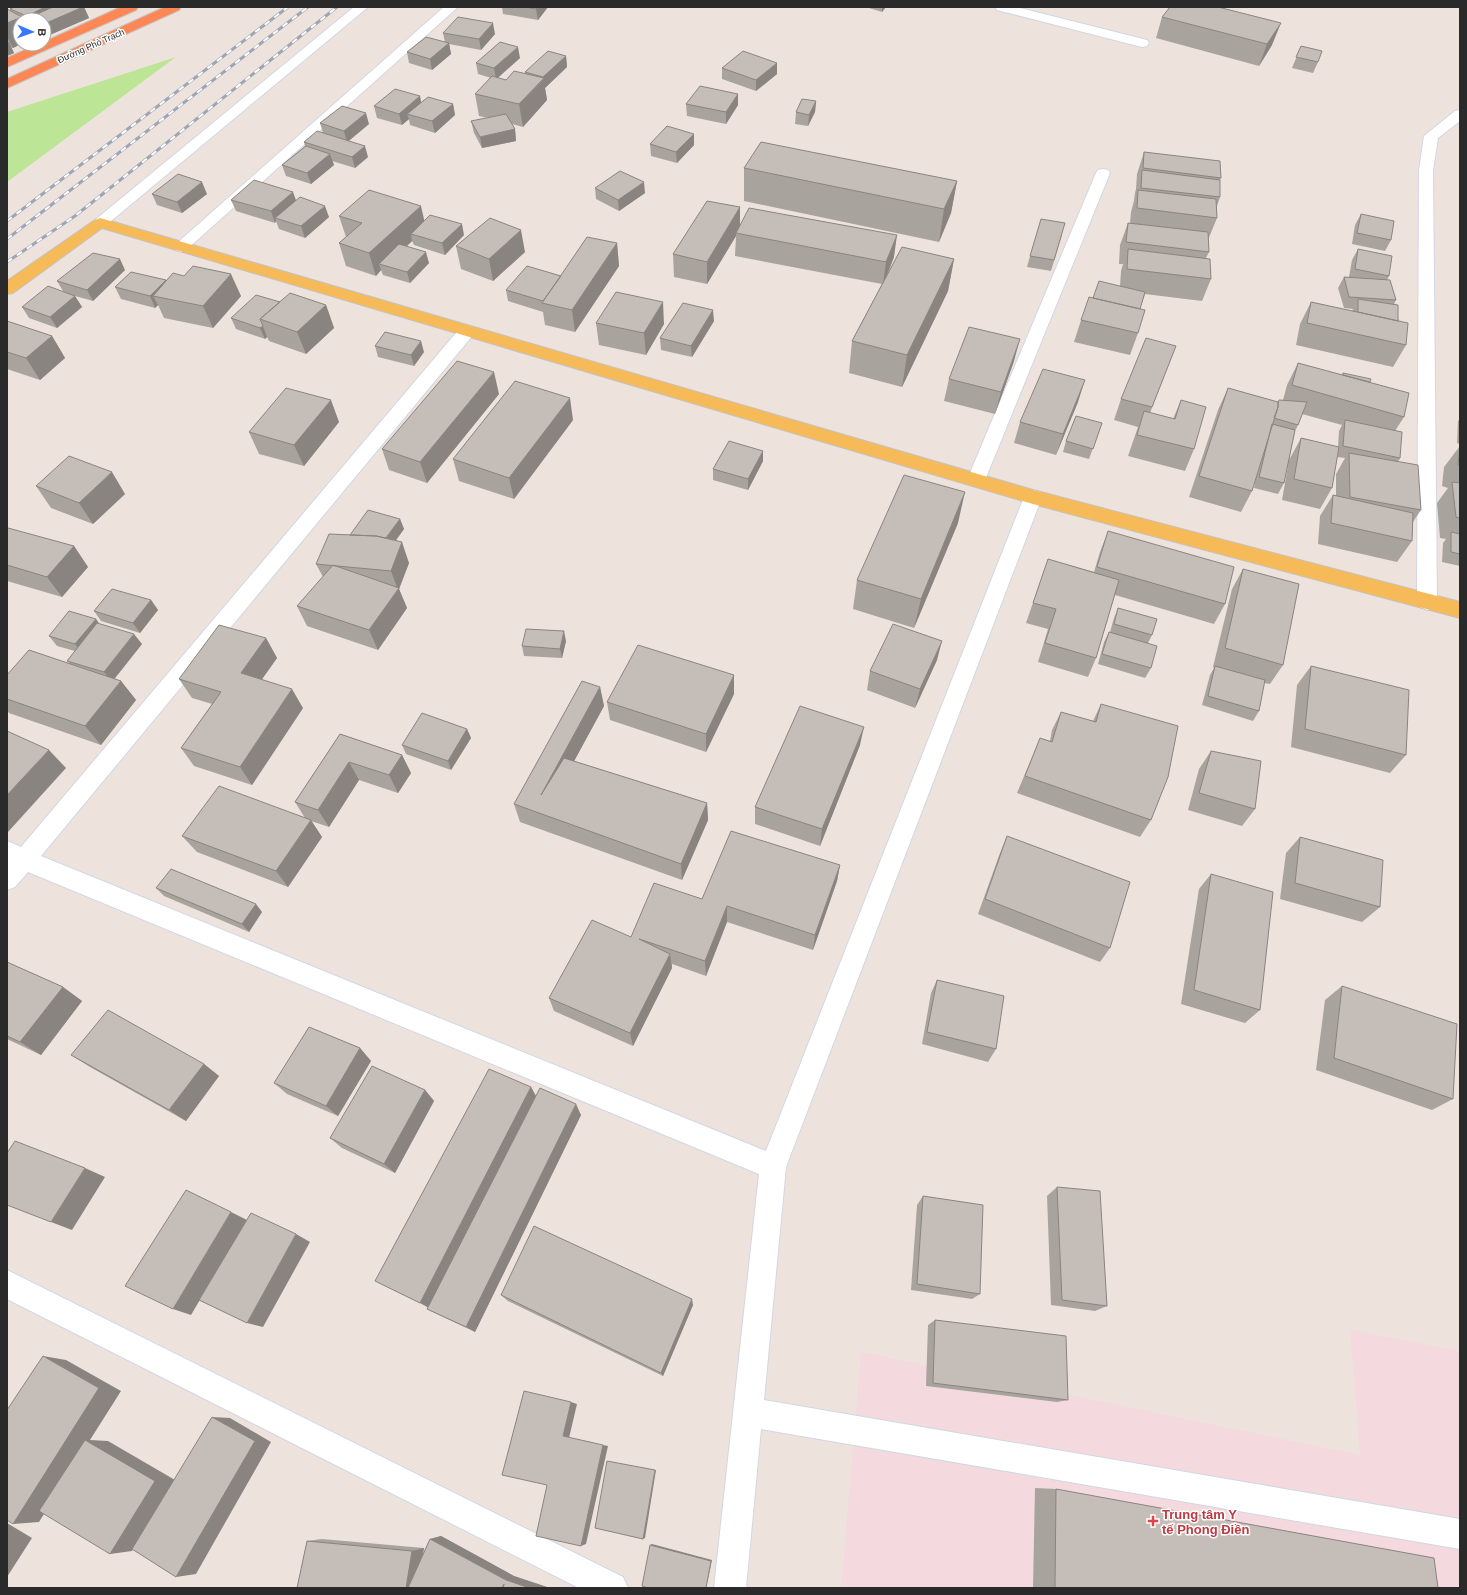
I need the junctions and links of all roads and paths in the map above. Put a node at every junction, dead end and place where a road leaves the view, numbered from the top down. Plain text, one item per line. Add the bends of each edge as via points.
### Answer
1 (132, 7) edge
2 (175, 7) edge
3 (362, 7) edge
4 (452, 7) edge
5 (1001, 7) edge
6 (1142, 43) dead end
7 (7, 63) edge
8 (7, 84) edge
9 (1460, 114) edge
10 (1103, 173) dead end
11 (100, 223) junction
12 (181, 247) junction
13 (7, 289) edge
14 (467, 331) junction
15 (976, 480) junction
16 (1033, 497) junction
17 (1427, 602) junction
18 (1460, 610) edge
19 (16, 856) edge
20 (7, 880) edge
21 (774, 1167) junction
22 (7, 1284) edge
23 (748, 1412) junction
24 (1460, 1534) edge
25 (612, 1588) edge
26 (730, 1588) edge

1 - 7 highway, Đường Phò Trạch
2 - 8 highway, Đường Phò Trạch
3 - 11 street
4 - 12 street
5 - 6 street
9 - 17 street via 1431,136 1426,170
10 - 15 street
11 - 12 main road
11 - 13 main road
12 - 14 main road
14 - 15 main road
14 - 19 street
15 - 16 main road
16 - 17 main road
16 - 21 street
17 - 18 main road
19 - 20 street
19 - 21 street
21 - 23 street
22 - 25 street
23 - 24 street
23 - 26 street

